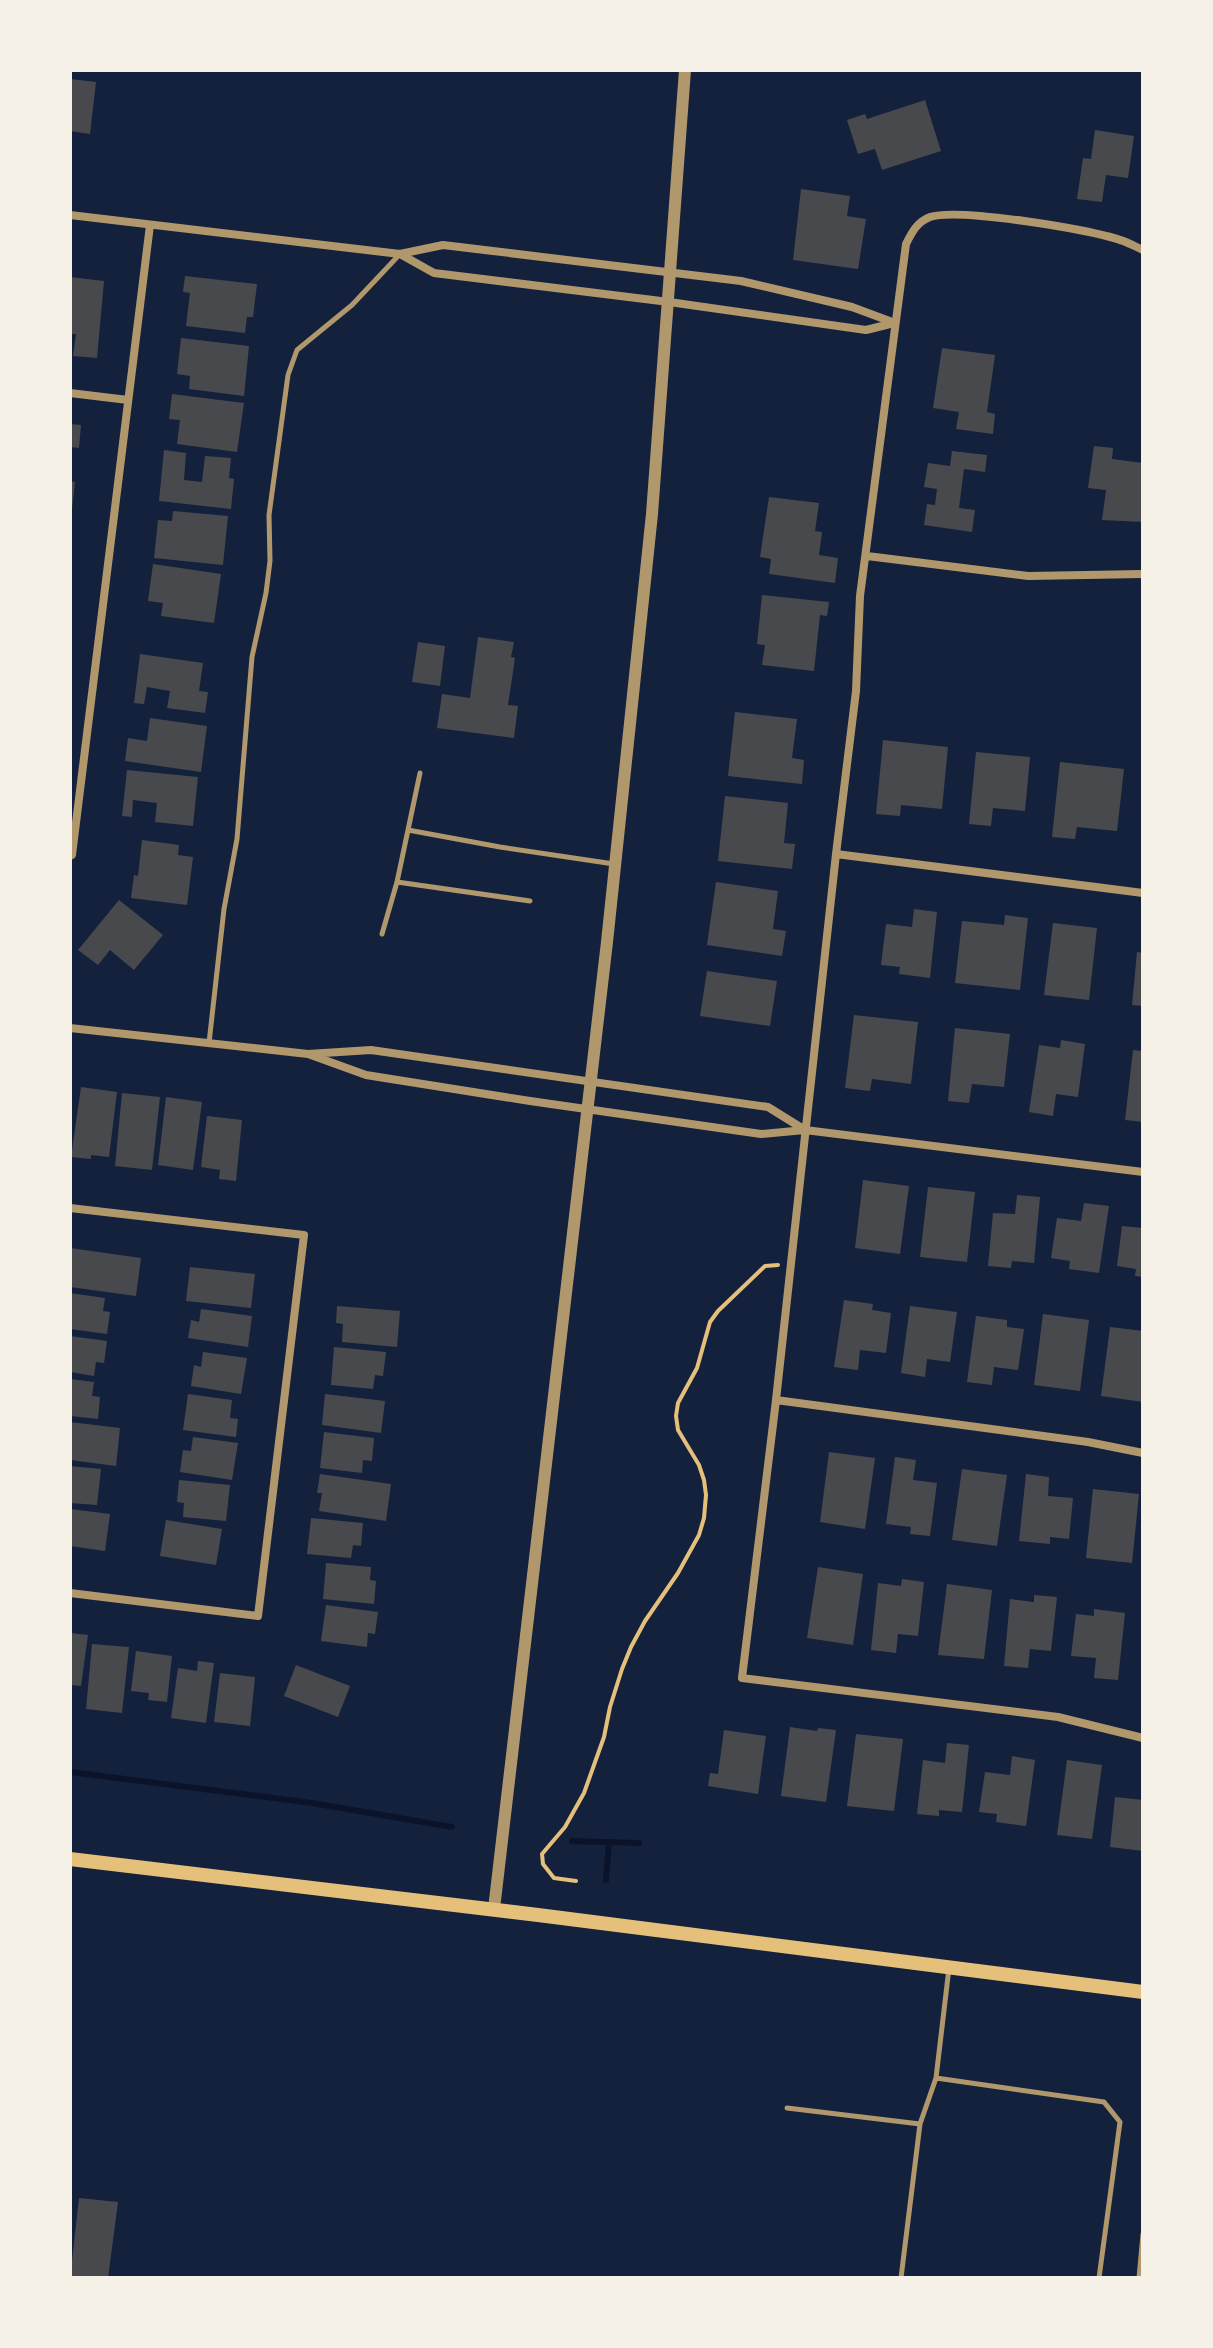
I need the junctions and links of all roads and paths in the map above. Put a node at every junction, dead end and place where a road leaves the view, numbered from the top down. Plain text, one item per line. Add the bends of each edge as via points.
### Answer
1 (685, 70) edge
2 (70, 215) edge
3 (150, 225) junction
4 (1143, 250) edge
5 (400, 254) junction
6 (671, 273) junction
7 (669, 302) junction
8 (895, 323) junction
9 (70, 393) edge
10 (128, 400) junction
11 (867, 556) junction
12 (1143, 574) edge
13 (420, 773) dead end
14 (408, 830) junction
15 (71, 854) edge
16 (836, 854) junction
17 (615, 864) junction
18 (397, 882) junction
19 (1143, 893) edge
20 (530, 901) dead end
21 (382, 934) dead end
22 (70, 1028) edge
23 (209, 1043) junction
24 (308, 1054) junction
25 (590, 1083) junction
26 (587, 1109) junction
27 (805, 1130) junction
28 (1143, 1172) edge
29 (70, 1208) edge
30 (791, 1264) junction
31 (776, 1400) junction
32 (1143, 1453) edge
33 (70, 1593) edge
34 (1143, 1738) edge
35 (70, 1859) edge
36 (576, 1881) dead end
37 (494, 1909) junction
38 (949, 1967) junction
39 (1143, 1992) edge
40 (936, 2078) junction
41 (787, 2108) dead end
42 (920, 2124) junction
43 (1143, 2234) edge
44 (901, 2278) edge
45 (1099, 2278) edge
46 (1139, 2278) edge

1 - 6 street
2 - 3 street
3 - 5 street
3 - 10 street
4 - 8 street via 1084,231 964,214 930,217 915,227 906,244
5 - 6 street via 443,245
5 - 7 street via 434,273
5 - 23 lane via 352,305 297,350 288,375
6 - 7 street
6 - 8 street via 741,281 852,307
7 - 8 street via 866,330
7 - 17 street
8 - 11 street
9 - 10 street
10 - 15 street
11 - 12 street via 1028,576
11 - 16 street
13 - 14 lane
14 - 17 lane
14 - 18 lane
16 - 19 street
16 - 27 street
17 - 25 street
18 - 20 lane
18 - 21 lane
22 - 23 street
23 - 24 street
24 - 25 street via 371,1050
24 - 26 street via 366,1075
25 - 26 street
25 - 27 street via 768,1107
26 - 27 street via 761,1134
26 - 37 street
27 - 28 street
27 - 30 street
29 - 33 street via 304,1235 258,1616
30 - 31 street
30 - 36 path via 765,1266 718,1311 678,1403 678,1430 704,1480 704,1518 678,1573 631,1647 584,1793 542,1854 554,1878
31 - 32 street
31 - 34 street via 742,1678 1058,1717
35 - 37 main road
37 - 38 main road
38 - 39 main road
38 - 40 lane
40 - 42 lane
40 - 45 lane via 1104,2102 1120,2122
41 - 42 lane
42 - 44 lane
43 - 46 lane

